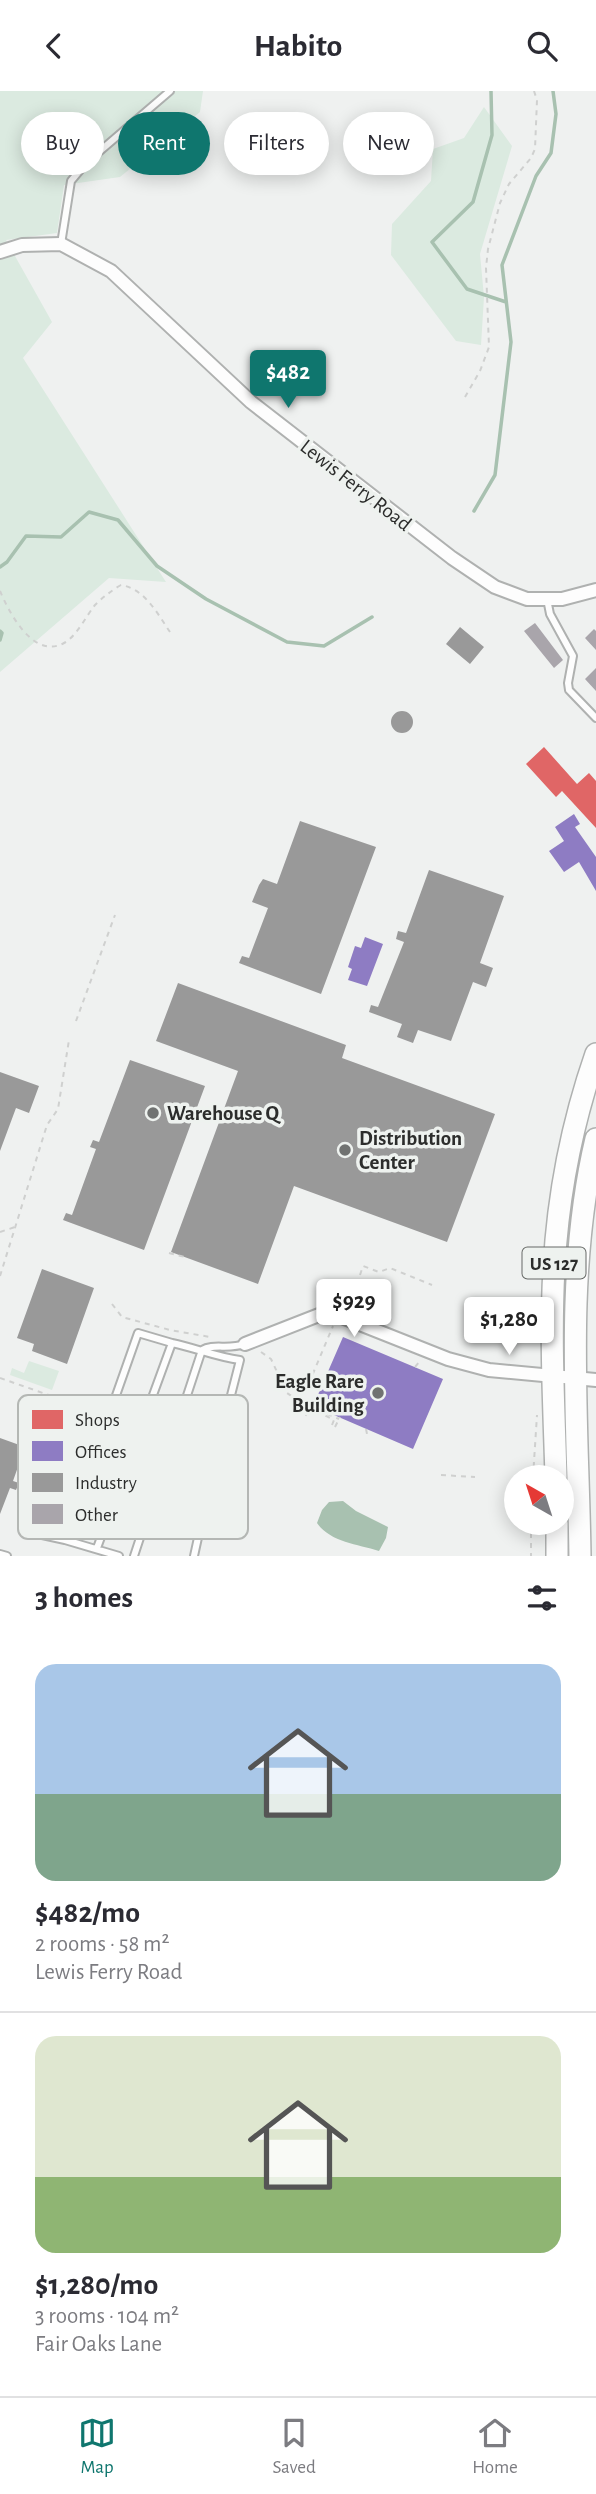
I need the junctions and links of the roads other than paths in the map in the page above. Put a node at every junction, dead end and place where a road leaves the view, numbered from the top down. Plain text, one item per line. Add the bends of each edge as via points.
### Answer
1 (170, 91) edge
2 (61, 244) junction
3 (0, 252) edge
4 (596, 590) edge
5 (547, 599) junction
6 (596, 718) edge
7 (596, 1054) edge
8 (596, 1139) edge
9 (172, 1343) junction
10 (244, 1344) joint
11 (202, 1350) junction
12 (553, 1376) junction
13 (586, 1380) edge
14 (116, 1395) edge
15 (153, 1395) edge
16 (187, 1395) edge
17 (231, 1395) edge
18 (556, 1465) edge
19 (557, 1535) edge
20 (60, 1539) edge
21 (100, 1539) edge
22 (140, 1539) edge
23 (65, 1540) joint
24 (97, 1548) junction
25 (0, 1554) edge
26 (7, 1556) edge
27 (119, 1556) edge
28 (134, 1556) edge
29 (557, 1556) edge
30 (580, 1556) edge

1 - 2 lane via 71,181
2 - 3 street, Lewis Ferry Road via 22,245
2 - 5 street, Lewis Ferry Road via 111,271 251,402 452,558 495,587 527,599
4 - 5 street, Lewis Ferry Road
5 - 6 lane via 573,656 569,690
7 - 12 highway, US 127 via 574,1130 559,1213
8 - 13 highway, US 127 via 578,1258
9 - 11 lane
9 - 14 lane via 138,1333
9 - 15 lane
10 - 11 lane
10 - 12 street via 324,1313 341,1312 461,1363 503,1373
11 - 16 lane
11 - 17 lane via 240,1360
12 - 13 street
12 - 18 highway, US 127
13 - 30 highway, US 127
19 - 29 highway
20 - 23 lane
21 - 24 lane
22 - 28 lane
23 - 24 lane
24 - 27 lane
25 - 26 lane

